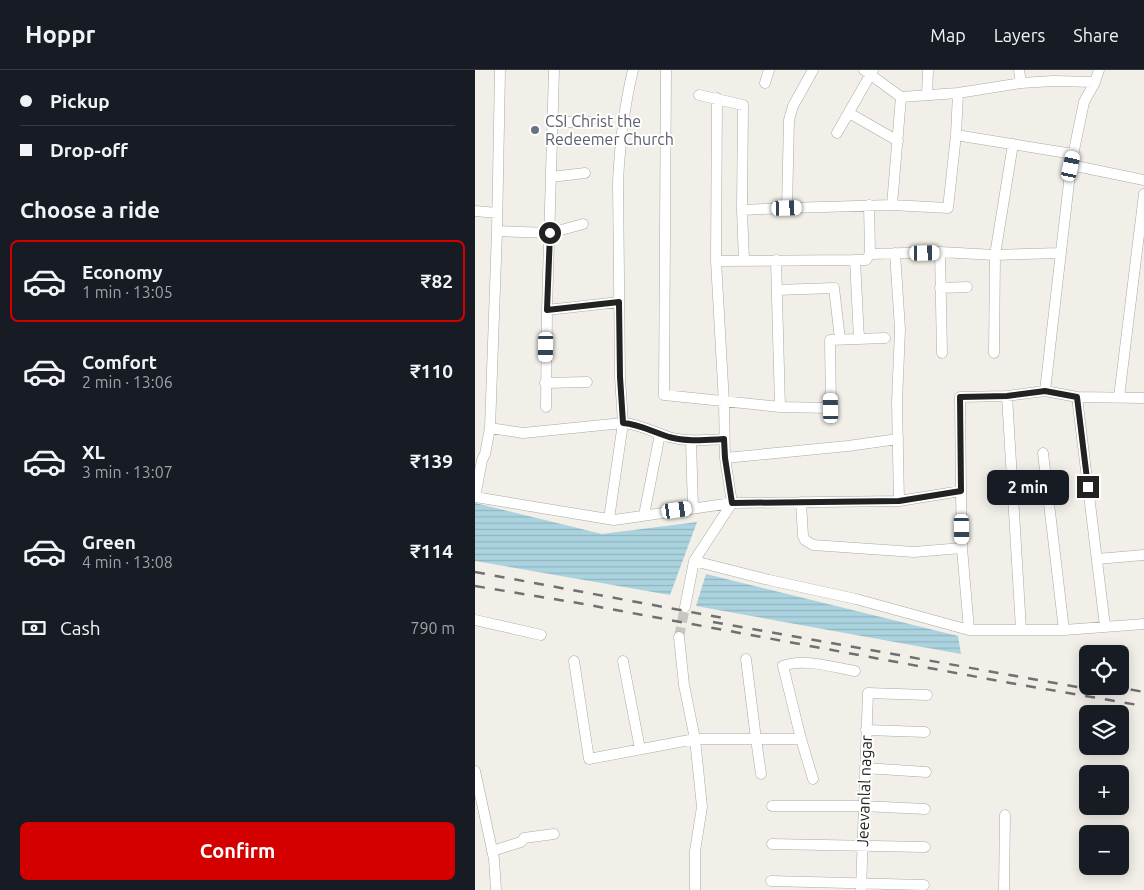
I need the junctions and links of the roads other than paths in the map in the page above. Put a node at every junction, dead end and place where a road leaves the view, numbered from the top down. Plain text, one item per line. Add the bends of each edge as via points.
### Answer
1 (500, 70) edge
2 (554, 70) edge
3 (633, 70) edge
4 (667, 70) edge
5 (769, 70) edge
6 (813, 70) edge
7 (928, 70) edge
8 (1019, 70) edge
9 (1053, 70) edge
10 (1099, 70) edge
11 (869, 72) edge
12 (1053, 81) junction
13 (1095, 82) junction
14 (765, 83) dead end
15 (1021, 83) junction
16 (958, 93) junction
17 (927, 95) junction
18 (699, 96) dead end
19 (901, 97) junction
20 (717, 98) junction
21 (849, 114) junction
22 (553, 122) junction
23 (589, 122) dead end
24 (837, 133) dead end
25 (956, 135) junction
26 (898, 141) junction
27 (1013, 144) junction
28 (1073, 154) junction
29 (1071, 166) junction
30 (585, 173) dead end
31 (551, 177) junction
32 (1144, 180) edge
33 (1144, 194) edge
34 (869, 205) junction
35 (892, 205) junction
36 (787, 208) junction
37 (743, 210) junction
38 (475, 211) edge
39 (497, 213) junction
40 (583, 224) dead end
41 (497, 232) junction
42 (550, 233) junction
43 (940, 252) junction
44 (895, 253) junction
45 (1060, 253) junction
46 (1140, 253) edge
47 (870, 254) junction
48 (995, 255) junction
49 (744, 260) junction
50 (776, 260) junction
51 (855, 260) junction
52 (716, 261) junction
53 (967, 287) dead end
54 (940, 288) junction
55 (777, 290) junction
56 (619, 302) junction
57 (547, 310) junction
58 (885, 338) dead end
59 (859, 339) junction
60 (839, 340) junction
61 (942, 353) dead end
62 (994, 353) dead end
63 (587, 382) dead end
64 (545, 383) junction
65 (1045, 391) junction
66 (1007, 396) junction
67 (1119, 396) junction
68 (1077, 397) junction
69 (1144, 398) edge
70 (723, 403) junction
71 (546, 406) dead end
72 (780, 408) junction
73 (623, 423) junction
74 (491, 428) junction
75 (660, 434) junction
76 (724, 439) junction
77 (898, 439) junction
78 (691, 441) junction
79 (1043, 453) dead end
80 (725, 458) junction
81 (478, 459) edge
82 (961, 491) junction
83 (899, 501) junction
84 (801, 502) junction
85 (732, 503) junction
86 (693, 508) junction
87 (644, 515) junction
88 (609, 519) junction
89 (962, 548) junction
90 (1144, 555) edge
91 (1097, 559) junction
92 (694, 561) junction
93 (685, 607) tunnel mouth
94 (475, 620) edge
95 (1144, 624) edge
96 (1105, 626) junction
97 (1021, 629) junction
98 (969, 630) junction
99 (1064, 630) junction
100 (541, 635) dead end
101 (679, 637) tunnel mouth
102 (745, 659) dead end
103 (574, 661) dead end
104 (623, 661) dead end
105 (855, 671) dead end
106 (927, 695) dead end
107 (866, 730) junction
108 (925, 732) dead end
109 (695, 739) junction
110 (756, 739) junction
111 (801, 739) junction
112 (640, 749) junction
113 (865, 768) junction
114 (475, 771) edge
115 (926, 772) dead end
116 (761, 774) dead end
117 (813, 779) dead end
118 (772, 806) dead end
119 (863, 806) junction
120 (925, 809) dead end
121 (1005, 815) dead end
122 (554, 834) dead end
123 (772, 844) dead end
124 (862, 845) junction
125 (925, 847) dead end
126 (492, 851) junction
127 (771, 881) dead end
128 (924, 885) dead end
129 (861, 886) edge
130 (496, 890) edge
131 (695, 890) edge
132 (1004, 890) edge

1 - 39 street
2 - 22 street
3 - 56 street via 620,151
4 - 70 street via 664,396
5 - 14 street
6 - 36 street via 789,120
7 - 17 street
8 - 15 street
9 - 12 street
10 - 13 street
11 - 19 street
11 - 21 street
12 - 13 street
12 - 15 street
13 - 28 street via 1084,102
15 - 16 street
16 - 17 street
16 - 25 street
17 - 19 street
18 - 20 street
19 - 26 street
20 - 37 street via 743,105
20 - 52 street
21 - 24 street
21 - 26 street
22 - 23 street
22 - 31 street
25 - 27 street
25 - 35 street via 949,208
26 - 35 street
27 - 28 street
27 - 48 street
28 - 29 street
29 - 32 street
29 - 45 street
30 - 31 street
31 - 42 street
33 - 46 street
34 - 35 street
34 - 36 street
34 - 47 street
36 - 37 street
37 - 49 street
38 - 39 street
39 - 41 street
40 - 42 street
41 - 42 street
41 - 74 street
42 - 57 street
43 - 44 street
43 - 48 street
43 - 54 street
44 - 47 street
44 - 77 street via 900,329
45 - 48 street
45 - 65 street
46 - 67 street
47 - 51 street via 866,260
48 - 62 street
49 - 50 street
49 - 52 street
50 - 51 street
50 - 55 street
51 - 59 street
52 - 70 street
53 - 54 street
54 - 61 street
55 - 60 street via 834,288
55 - 72 street
56 - 57 street
56 - 73 street
57 - 64 street
58 - 59 street
59 - 60 street
60 - 72 street via 830,340 831,408
63 - 64 street
64 - 71 street
65 - 66 street
65 - 68 street
66 - 82 street via 960,397
66 - 97 street
67 - 68 street
67 - 69 street
68 - 91 street
70 - 72 street
70 - 76 street
73 - 74 street via 523,432
73 - 75 street
73 - 88 street
74 - 81 street via 485,454
75 - 78 street
75 - 87 street
76 - 78 street
76 - 80 street
77 - 80 street
77 - 83 street
78 - 86 street
79 - 99 street
80 - 85 street
81 - 88 street via 475,497
82 - 83 street
82 - 89 street
83 - 84 street
84 - 85 street
84 - 89 street via 803,536 813,545 914,552
85 - 86 street
85 - 92 street
86 - 87 street
87 - 88 street
89 - 98 street
90 - 91 street
91 - 96 street
92 - 93 street
92 - 98 street
94 - 100 street
95 - 96 street
96 - 99 street
97 - 98 street
97 - 99 street
101 - 109 street
102 - 110 street
103 - 112 street via 589,758
104 - 112 street
105 - 111 street via 806,663 783,666
106 - 107 street, Jeevanlal nagar via 867,693
107 - 108 street
107 - 113 street, Jeevanlal nagar
109 - 110 street
109 - 112 street
109 - 131 street via 702,807 695,851
110 - 111 street
110 - 116 street
111 - 117 street
113 - 115 street
113 - 119 street, Jeevanlal nagar
114 - 126 street
118 - 119 street
119 - 120 street
119 - 124 street, Jeevanlal nagar
121 - 132 street
122 - 126 street via 524,838 521,842
123 - 124 street
124 - 125 street
124 - 129 street, Jeevanlal nagar
126 - 130 street
127 - 129 street
128 - 129 street

